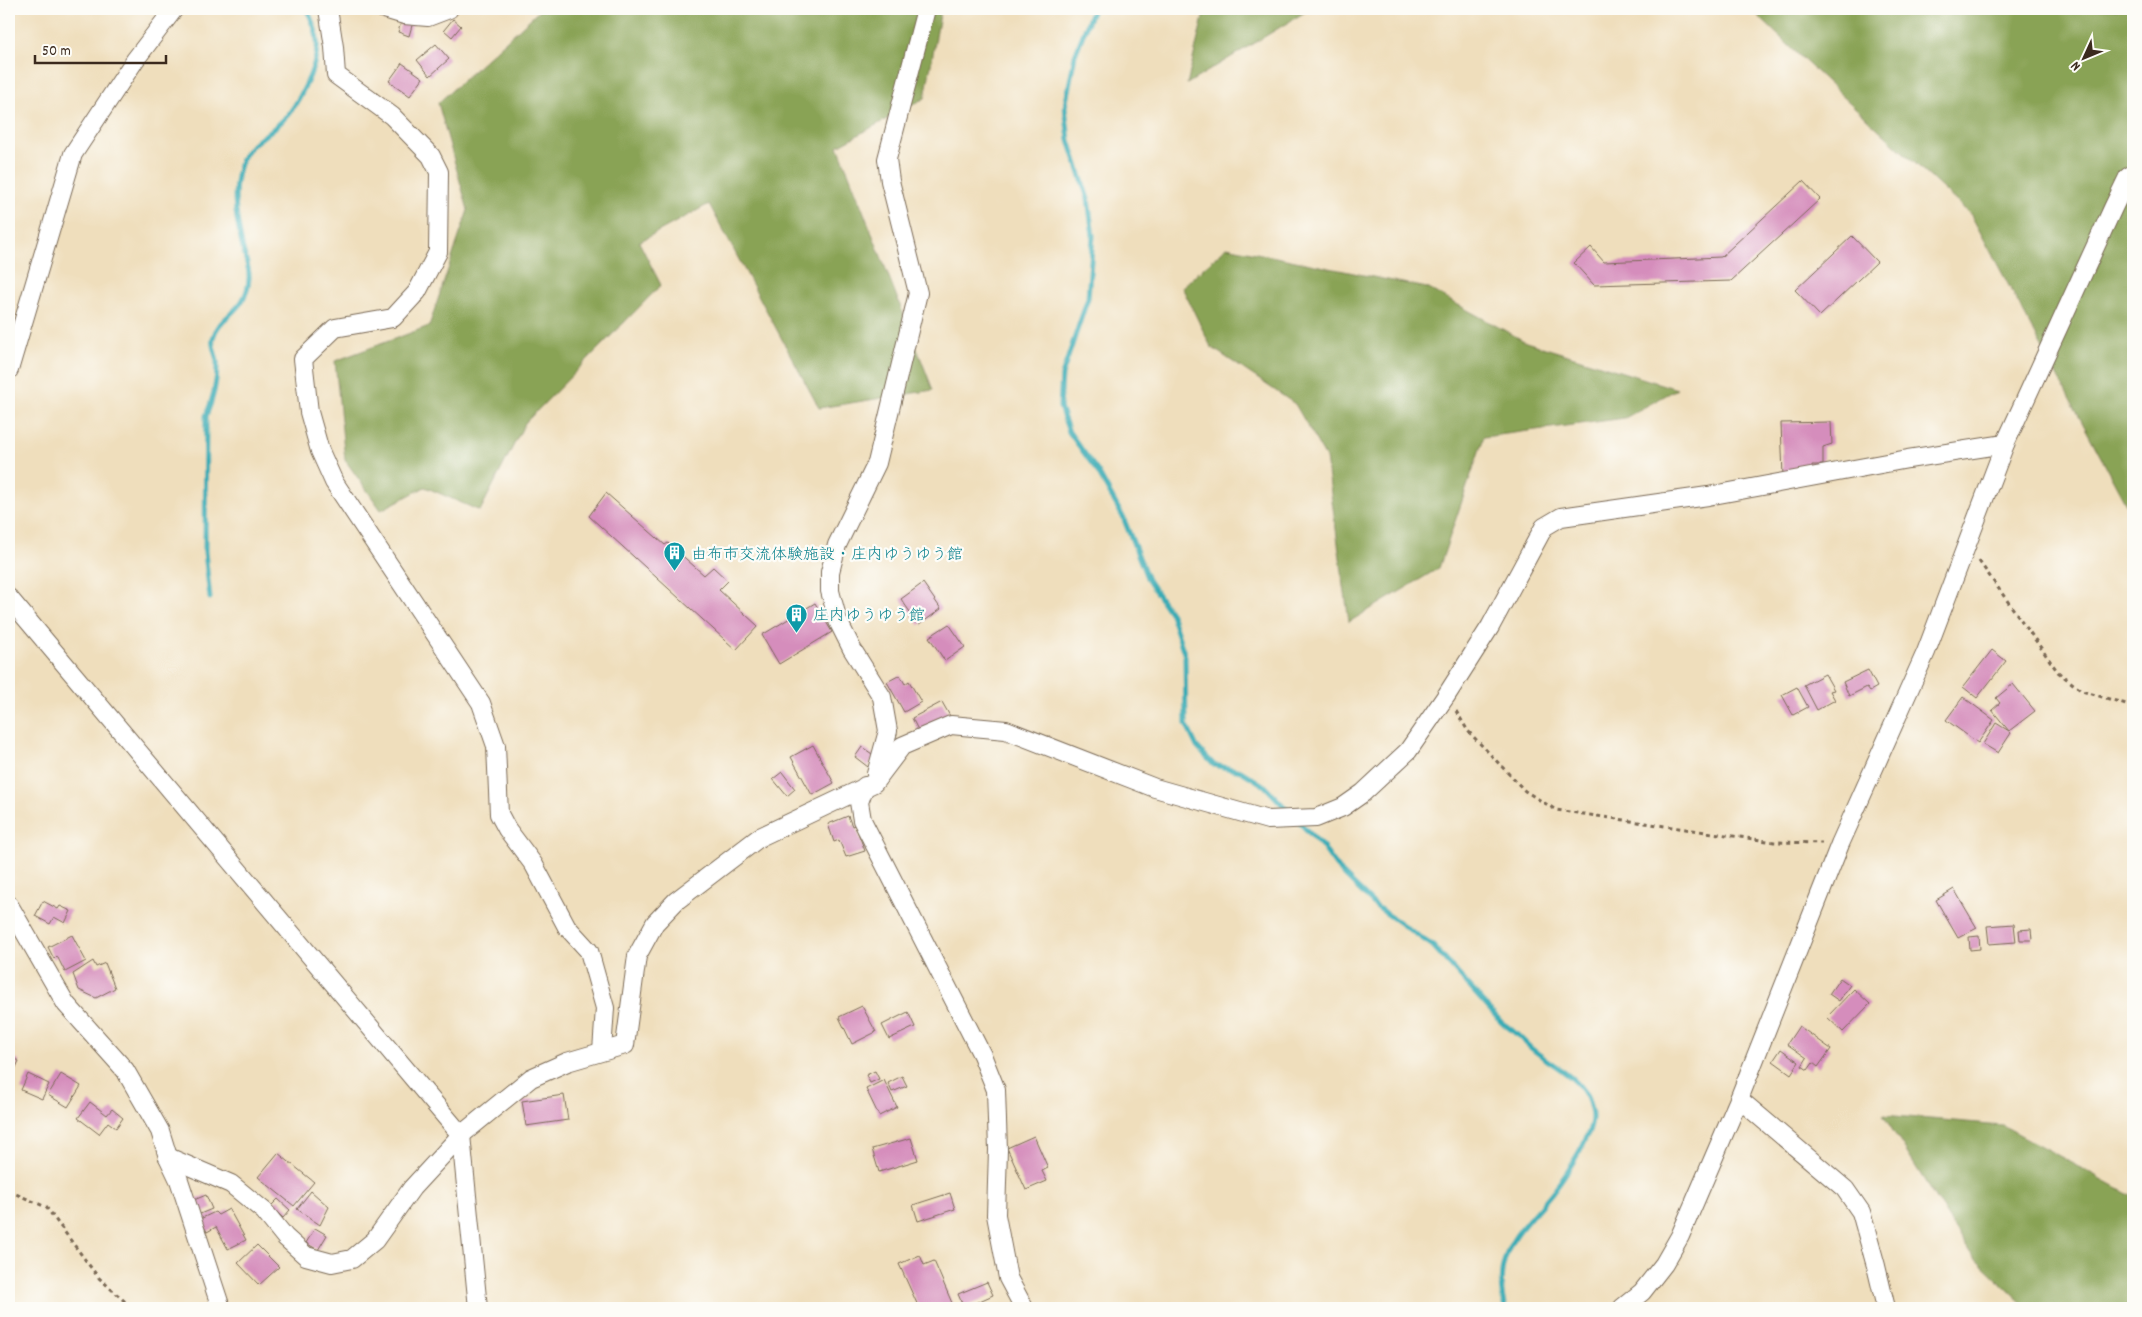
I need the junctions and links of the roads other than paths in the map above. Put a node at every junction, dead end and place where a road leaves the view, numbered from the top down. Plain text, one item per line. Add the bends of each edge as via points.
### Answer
1 (174, 9) edge
2 (328, 9) edge
3 (384, 9) edge
4 (448, 9) edge
5 (926, 9) edge
6 (2133, 174) edge
7 (9, 370) edge
8 (2005, 444) junction
9 (9, 598) edge
10 (870, 785) junction
11 (9, 905) edge
12 (602, 1051) junction
13 (1739, 1099) junction
14 (461, 1135) junction
15 (168, 1157) junction
16 (222, 1308) edge
17 (478, 1308) edge
18 (1024, 1308) edge
19 (1622, 1308) edge
20 (1886, 1308) edge

1 - 7 street via 73,154
2 - 12 street via 336,75 392,116 431,156 439,172 438,252 417,292 393,318 335,328 303,359 312,422 334,482 481,704 496,746 499,814 534,864 567,926 589,951 605,1008
3 - 4 street via 428,17
5 - 10 street via 887,158 918,293 877,463 838,545 830,572 830,591 838,621 882,697 888,731
6 - 8 street via 2128,177 2113,208
8 - 10 street via 1708,496 1561,517 1544,527 1490,627 1408,751 1363,794 1316,818 1268,820 1155,788 1006,730 951,725 902,746
8 - 13 street via 1926,652 1840,844
9 - 14 street
10 - 12 street via 760,837 676,901 655,923 637,956 625,1045
10 - 18 street via 859,802 862,820 982,1055 996,1090 996,1215 1008,1278
11 - 15 street via 66,1004 125,1070 160,1131
12 - 14 street via 532,1078
13 - 19 street via 1680,1236 1642,1292
13 - 20 street via 1845,1189 1860,1212
14 - 15 street via 412,1188 375,1240 352,1259 332,1263 306,1256 264,1211 231,1184
14 - 17 street
15 - 16 street via 179,1180

